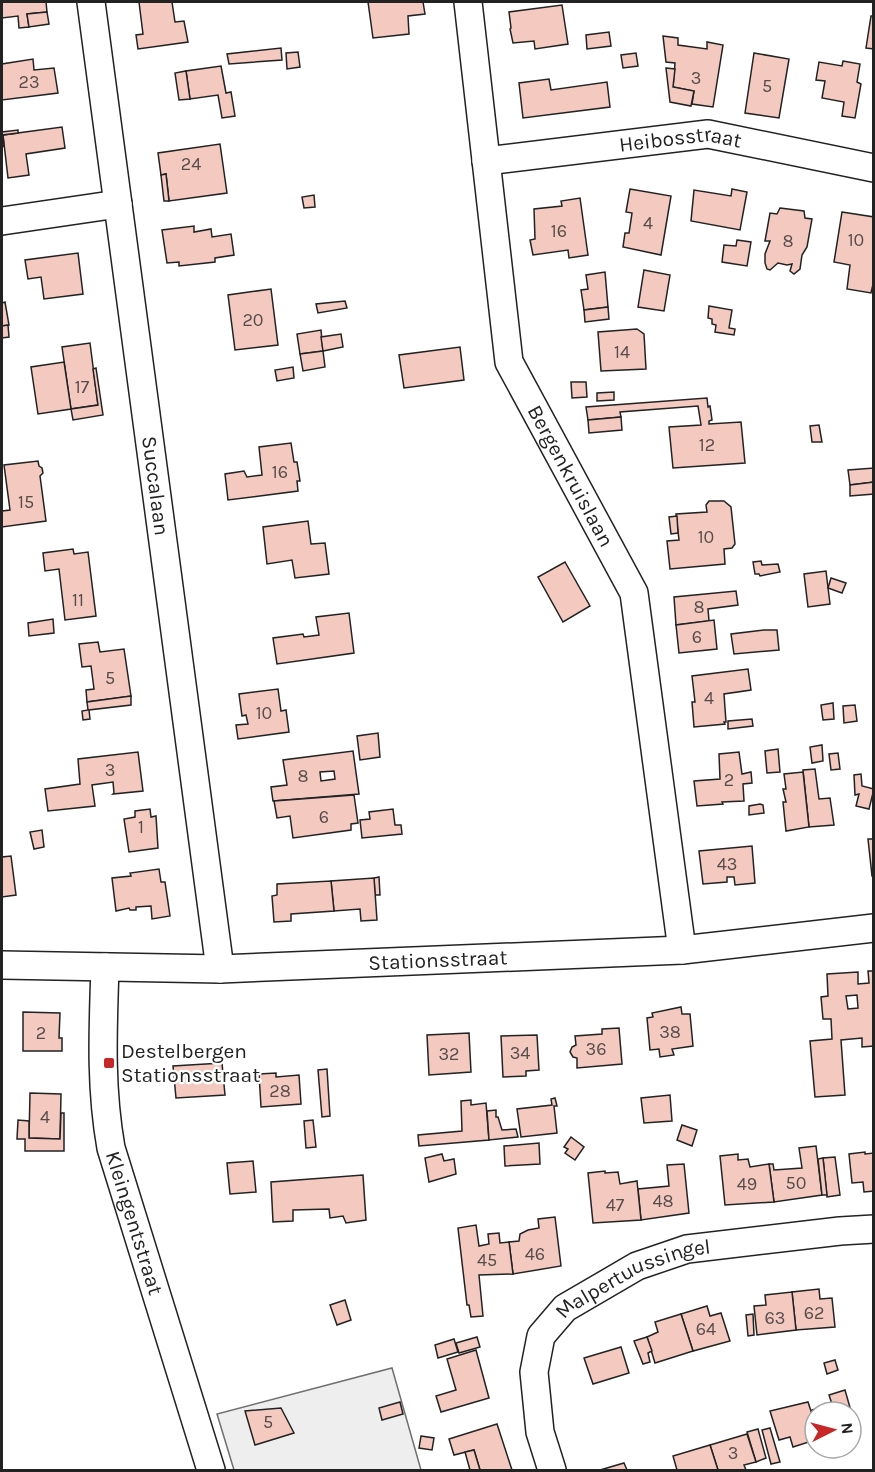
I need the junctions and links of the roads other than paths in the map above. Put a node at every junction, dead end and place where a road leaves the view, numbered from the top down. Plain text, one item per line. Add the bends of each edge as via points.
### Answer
1 (91, 2) edge
2 (468, 2) edge
3 (486, 160) junction
4 (873, 168) edge
5 (118, 204) junction
6 (2, 220) edge
7 (873, 928) edge
8 (682, 950) junction
9 (2, 965) edge
10 (105, 967) junction
11 (220, 969) junction
12 (873, 1229) edge
13 (212, 1470) edge
14 (552, 1470) edge

1 - 5 street, Succalaan
2 - 3 street, Bergenkruislaan
3 - 4 street, Heibosstraat via 708,134
3 - 8 street, Bergenkruislaan via 509,362 634,593
5 - 6 street
5 - 11 street, Succalaan
7 - 8 street, Stationsstraat
8 - 11 street, Stationsstraat
9 - 10 street, Stationsstraat
10 - 11 street, Stationsstraat
10 - 13 street, Kleingentstraat via 102,1063 111,1148
12 - 14 street, Malpertuussingel via 687,1250 637,1266 565,1308 541,1336 534,1371 540,1432

